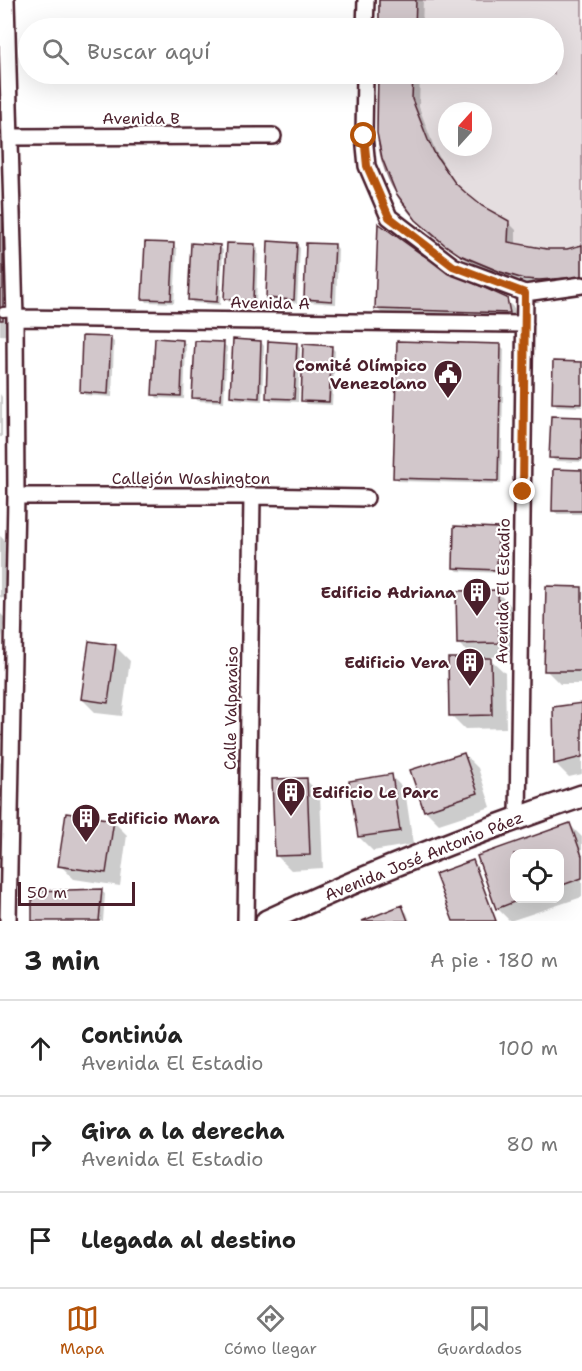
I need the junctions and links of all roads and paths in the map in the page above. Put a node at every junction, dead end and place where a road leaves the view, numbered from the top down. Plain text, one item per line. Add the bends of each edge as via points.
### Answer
1 (6, 0) edge
2 (366, 0) edge
3 (365, 18) edge
4 (365, 84) edge
5 (273, 136) dead end
6 (10, 137) junction
7 (582, 285) edge
8 (525, 293) junction
9 (11, 313) junction
10 (525, 324) junction
11 (16, 496) junction
12 (252, 496) junction
13 (366, 498) dead end
14 (582, 796) edge
15 (518, 818) junction
16 (8, 921) edge
17 (246, 921) edge
18 (267, 921) edge

1 - 6 street
2 - 3 street
4 - 8 street via 367,166 389,217 453,266
5 - 6 street, Avenida B
6 - 9 street
7 - 8 street
8 - 10 street, Avenida El Estadio
9 - 10 street, Avenida A
9 - 11 street
10 - 15 street, Avenida El Estadio
11 - 12 street, Callejón Washington
11 - 16 street
12 - 13 street, Callejón Washington
12 - 17 street, Calle Valparaiso
14 - 15 main road, Avenida José Antonio Páez
15 - 18 main road, Avenida José Antonio Páez

